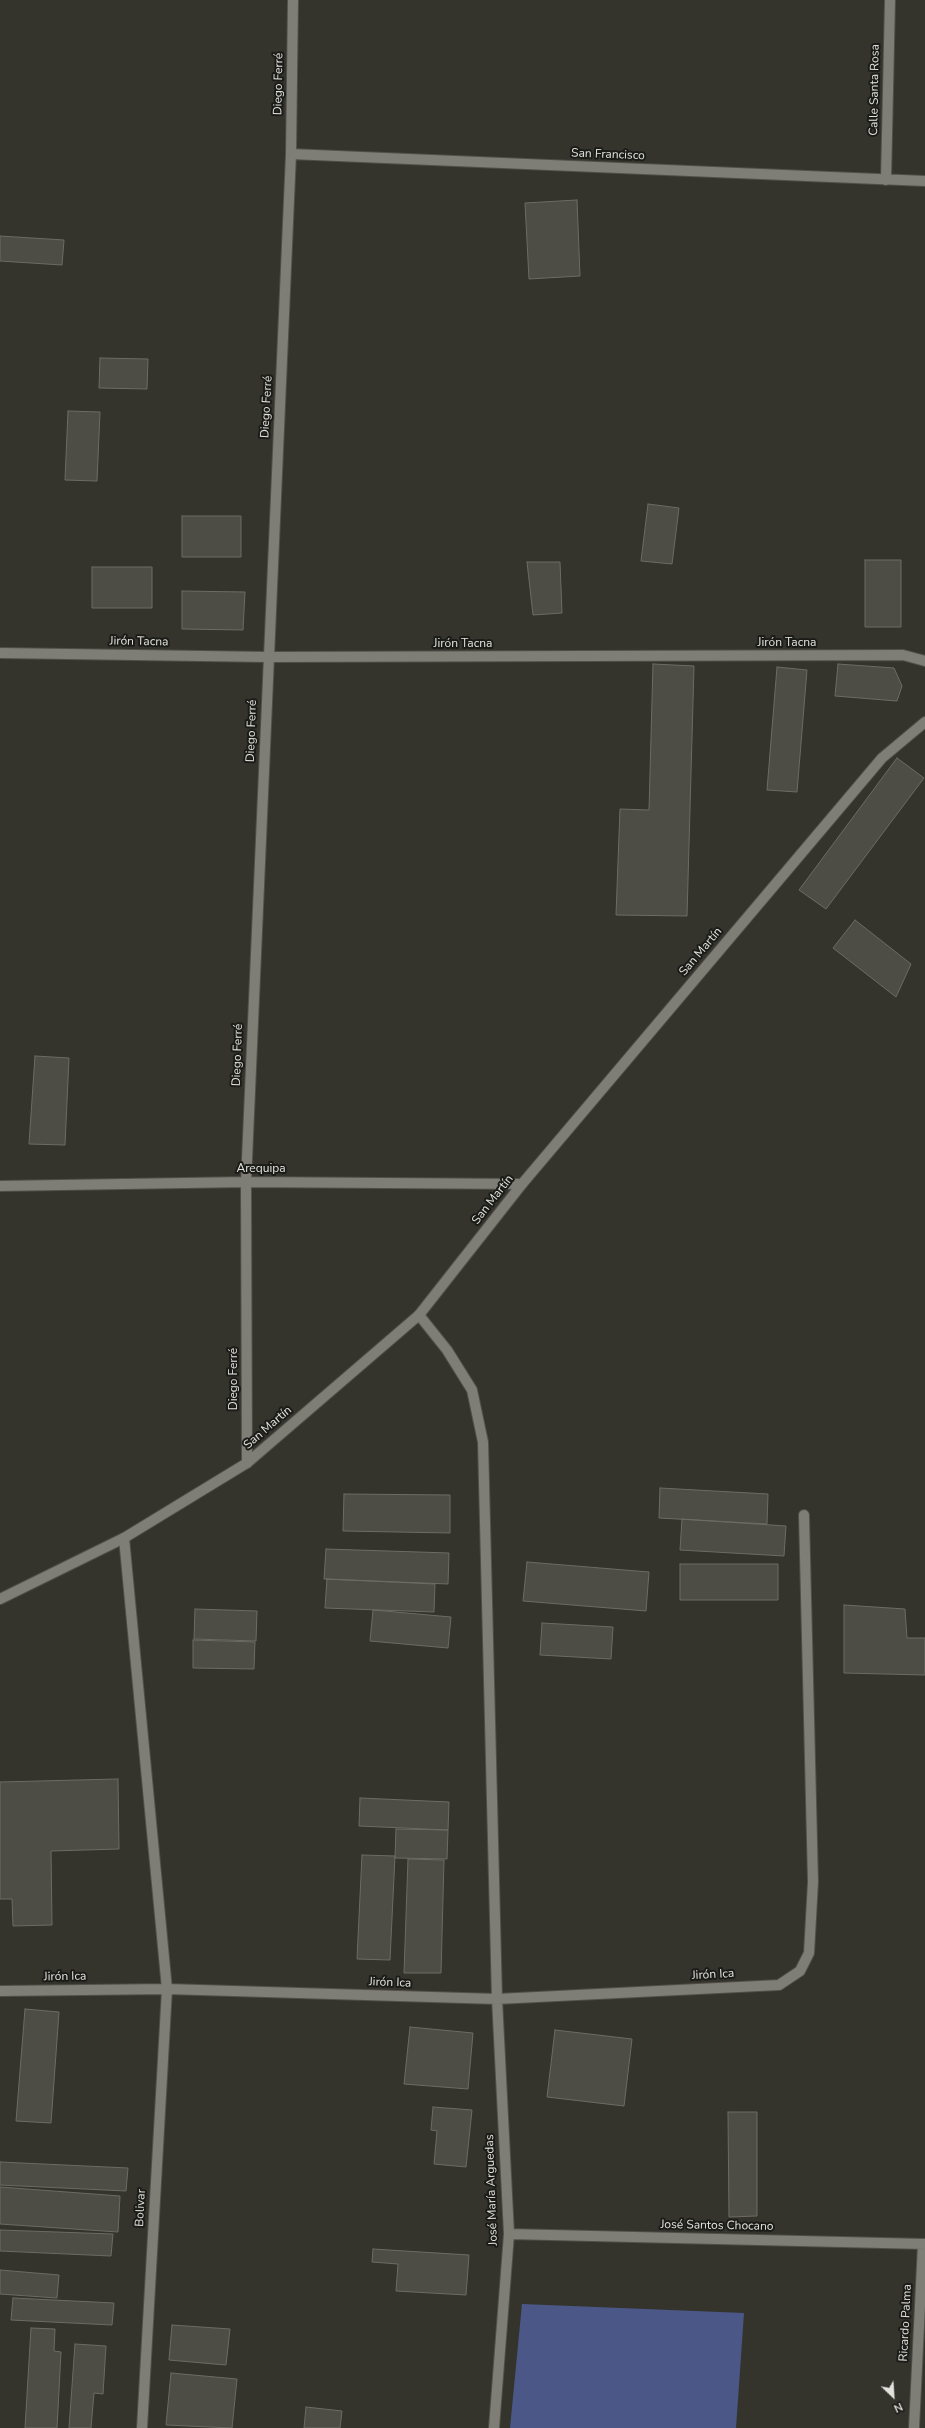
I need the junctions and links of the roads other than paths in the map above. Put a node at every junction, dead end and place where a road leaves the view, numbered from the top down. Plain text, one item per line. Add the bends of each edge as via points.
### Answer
1 (293, 0) edge
2 (890, 0) edge
3 (291, 154) junction
4 (886, 180) junction
5 (925, 181) edge
6 (0, 653) edge
7 (268, 657) junction
8 (925, 661) edge
9 (925, 722) edge
10 (246, 1182) junction
11 (522, 1184) junction
12 (0, 1186) edge
13 (419, 1315) junction
14 (247, 1463) junction
15 (804, 1515) dead end
16 (124, 1538) junction
17 (0, 1599) edge
18 (167, 1989) junction
19 (0, 1991) edge
20 (497, 1999) junction
21 (509, 2234) junction
22 (924, 2244) edge
23 (142, 2428) edge
24 (494, 2428) edge
25 (914, 2428) edge

1 - 3 street, Diego Ferré
2 - 4 street, Calle Santa Rosa
3 - 4 street, San Francisco
3 - 7 street, Diego Ferré
4 - 5 street, San Francisco
6 - 7 street, Jirón Tacna
7 - 8 street, Jirón Tacna via 903,655
7 - 10 street, Diego Ferré
9 - 11 street, San Martín via 882,758
10 - 11 street, Arequipa
10 - 12 street, Arequipa
10 - 14 street, Diego Ferré
11 - 13 street, San Martín
13 - 14 street, San Martín
13 - 20 street, José María Arguedas via 447,1350 472,1390 483,1442
14 - 16 street, San Martín
15 - 20 street, Jirón Ica via 813,1890 809,1953 800,1971 779,1985
16 - 17 street, San Martín
16 - 18 street, Bolivar
18 - 19 street, Jirón Ica
18 - 20 street, Jirón Ica
18 - 23 street, Bolivar
20 - 21 street, José María Arguedas
21 - 22 street, José Santos Chocano
21 - 24 street, José María Arguedas
22 - 25 street, Ricardo Palma

